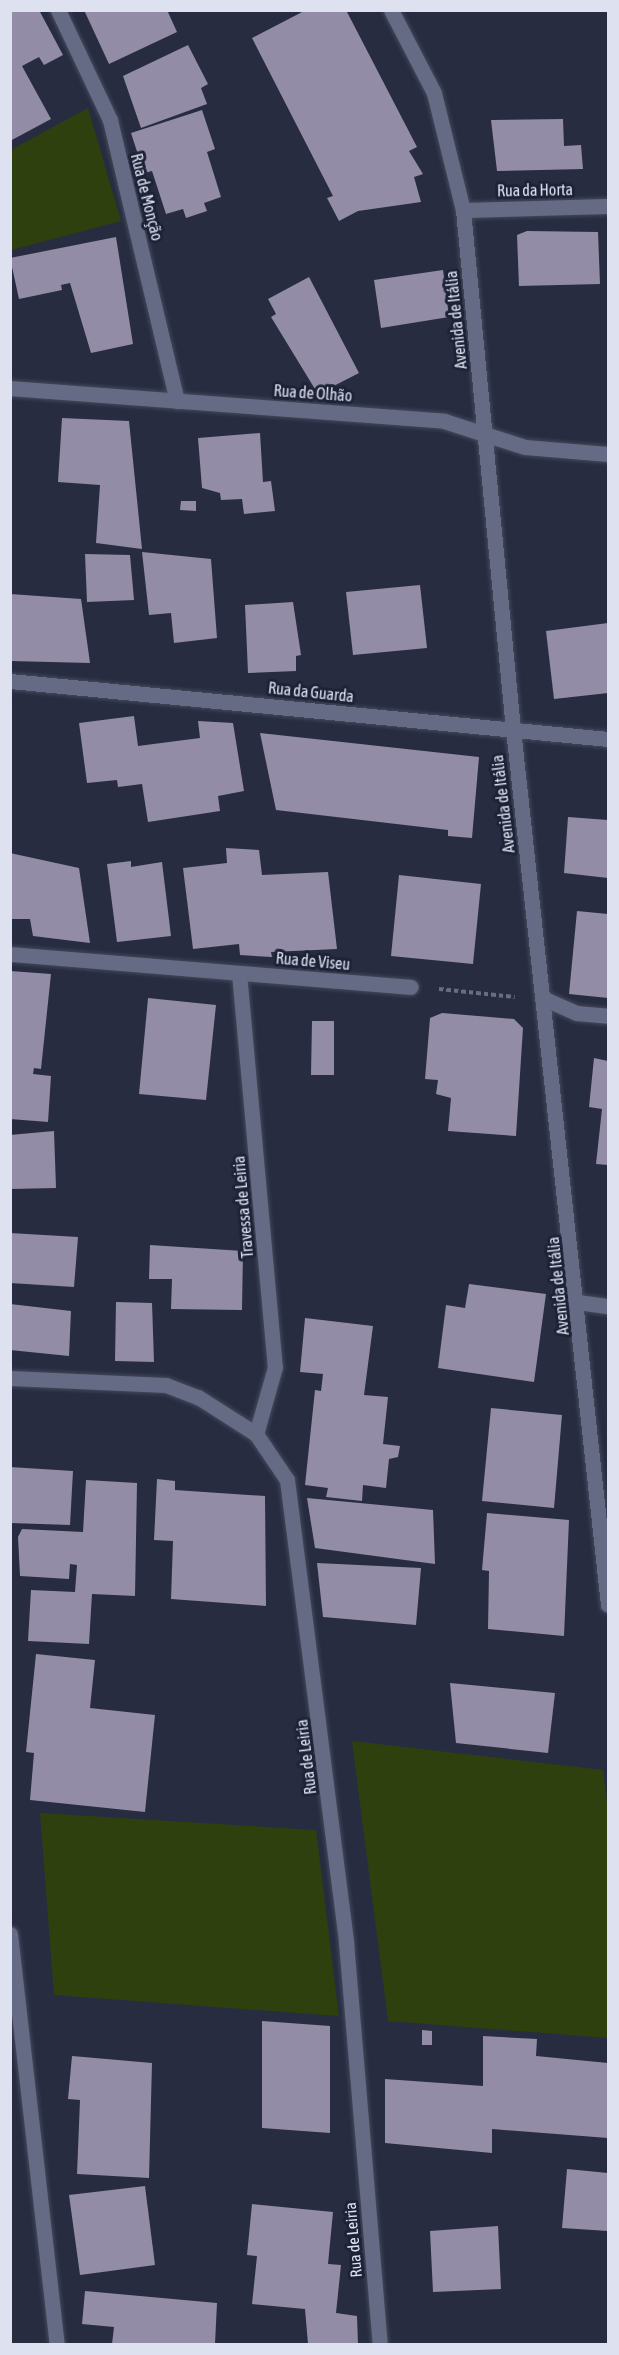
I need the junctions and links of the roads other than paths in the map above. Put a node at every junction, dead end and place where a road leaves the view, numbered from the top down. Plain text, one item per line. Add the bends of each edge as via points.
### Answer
1 (58, 10) edge
2 (391, 10) edge
3 (609, 206) edge
4 (463, 210) junction
5 (10, 388) edge
6 (177, 401) junction
7 (485, 435) junction
8 (609, 454) edge
9 (10, 681) edge
10 (513, 729) junction
11 (609, 739) edge
12 (10, 954) edge
13 (240, 973) junction
14 (411, 987) road end
15 (545, 999) junction
16 (609, 1016) edge
17 (578, 1302) junction
18 (609, 1306) edge
19 (10, 1378) edge
20 (256, 1434) junction
21 (609, 1605) edge
22 (10, 1934) edge
23 (57, 2344) edge
24 (380, 2344) edge

1 - 6 street, Rua de Monção via 110,120
2 - 4 street, Avenida de Itália via 434,93
3 - 4 street, Rua da Horta
4 - 7 street, Avenida de Itália
5 - 6 street, Rua de Olhão
6 - 7 street, Rua de Olhão via 444,421
7 - 8 street, Rua de Olhão via 525,447
7 - 10 street, Avenida de Itália
9 - 10 street, Rua da Guarda
10 - 11 street, Rua da Guarda
10 - 15 street, Avenida de Itália
12 - 13 street, Rua de Viseu
13 - 14 street, Rua de Viseu
13 - 20 street, Travessa de Leiria via 275,1367
15 - 16 street via 576,1013
15 - 17 street, Avenida de Itália
17 - 18 street
17 - 21 street, Avenida de Itália
19 - 20 street, Rua de Leiria via 166,1385 219,1407
20 - 24 street, Rua de Leiria via 279,1465 293,1497 346,1942
22 - 23 street

